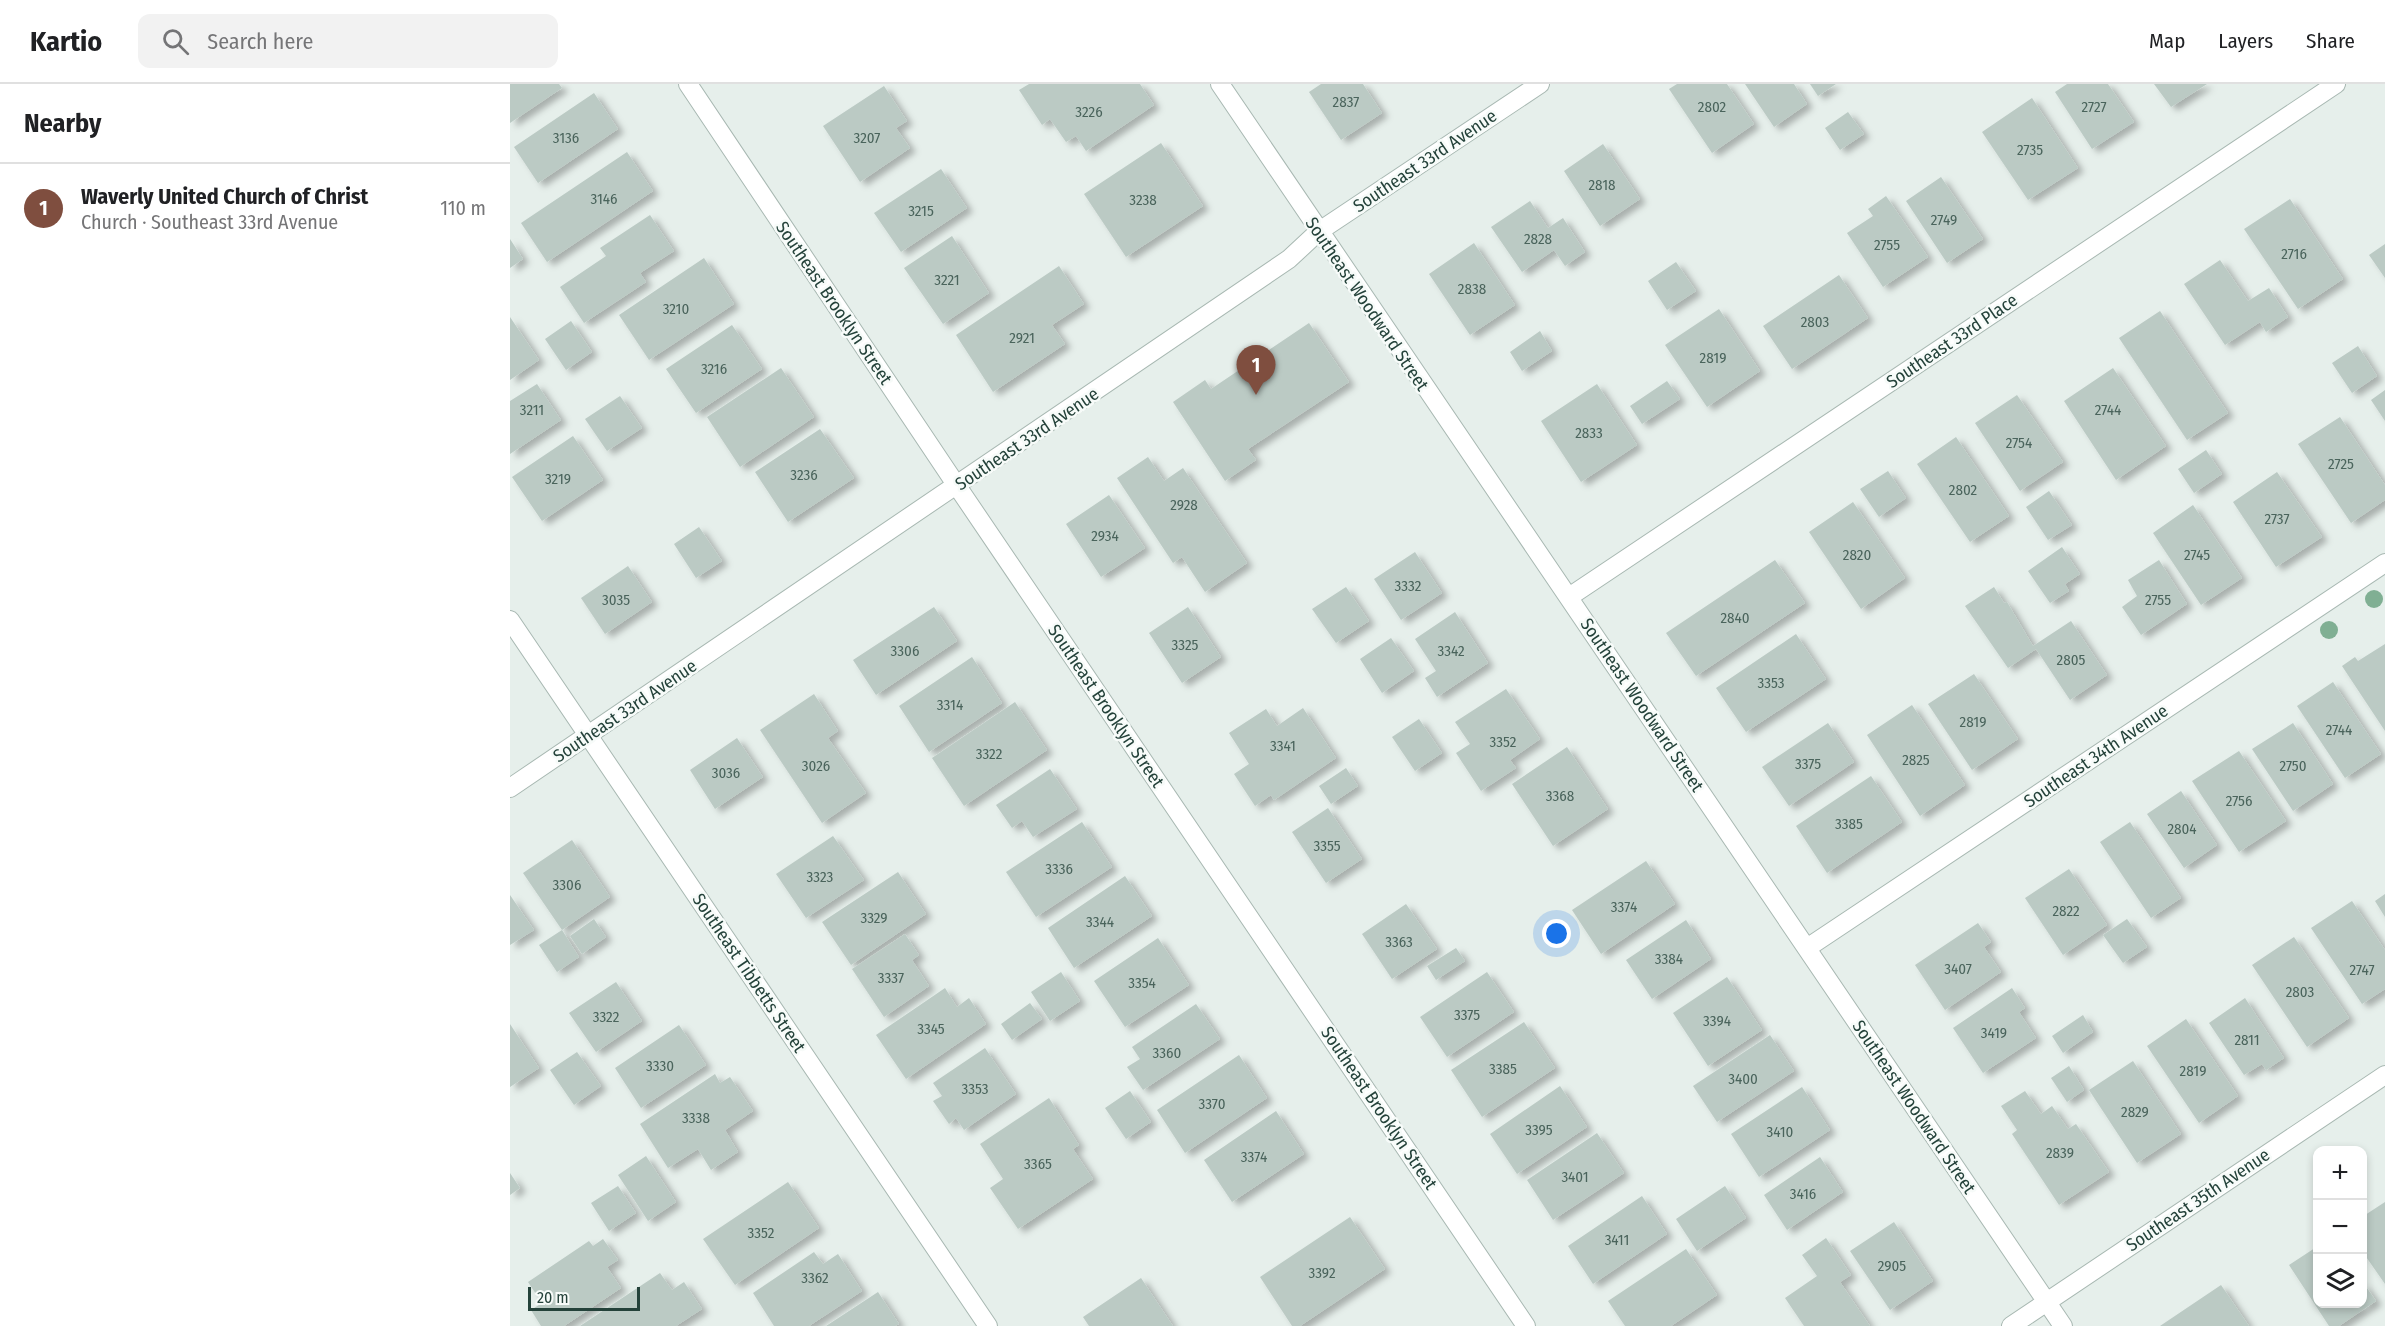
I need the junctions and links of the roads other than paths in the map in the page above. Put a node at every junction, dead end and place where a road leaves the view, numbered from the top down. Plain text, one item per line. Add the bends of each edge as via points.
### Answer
1 (688, 84) edge
2 (1220, 84) edge
3 (1540, 84) edge
4 (2336, 84) edge
5 (1318, 232) junction
6 (957, 486) junction
7 (2385, 563) edge
8 (1569, 597) junction
9 (510, 620) edge
10 (588, 736) junction
11 (510, 788) edge
12 (1807, 948) junction
13 (2385, 1075) edge
14 (2047, 1302) junction
15 (988, 1326) edge
16 (1526, 1326) edge
17 (2012, 1326) edge
18 (2063, 1326) edge

1 - 6 street, Southeast Brooklyn Street
2 - 5 street, Southeast Woodward Street
3 - 5 street, Southeast 33rd Avenue
4 - 8 street, Southeast 33rd Place
5 - 6 street, Southeast 33rd Avenue via 1289,259
5 - 8 street, Southeast Woodward Street
6 - 10 street, Southeast 33rd Avenue
6 - 16 street, Southeast Brooklyn Street
7 - 12 street, Southeast 34th Avenue
8 - 12 street, Southeast Woodward Street
9 - 10 street, Southeast Tibbetts Street
10 - 11 street, Southeast 33rd Avenue
10 - 15 street, Southeast Tibbetts Street
12 - 14 street, Southeast Woodward Street
13 - 14 street, Southeast 35th Avenue
14 - 17 street, Southeast 35th Avenue
14 - 18 street, Southeast Woodward Street

